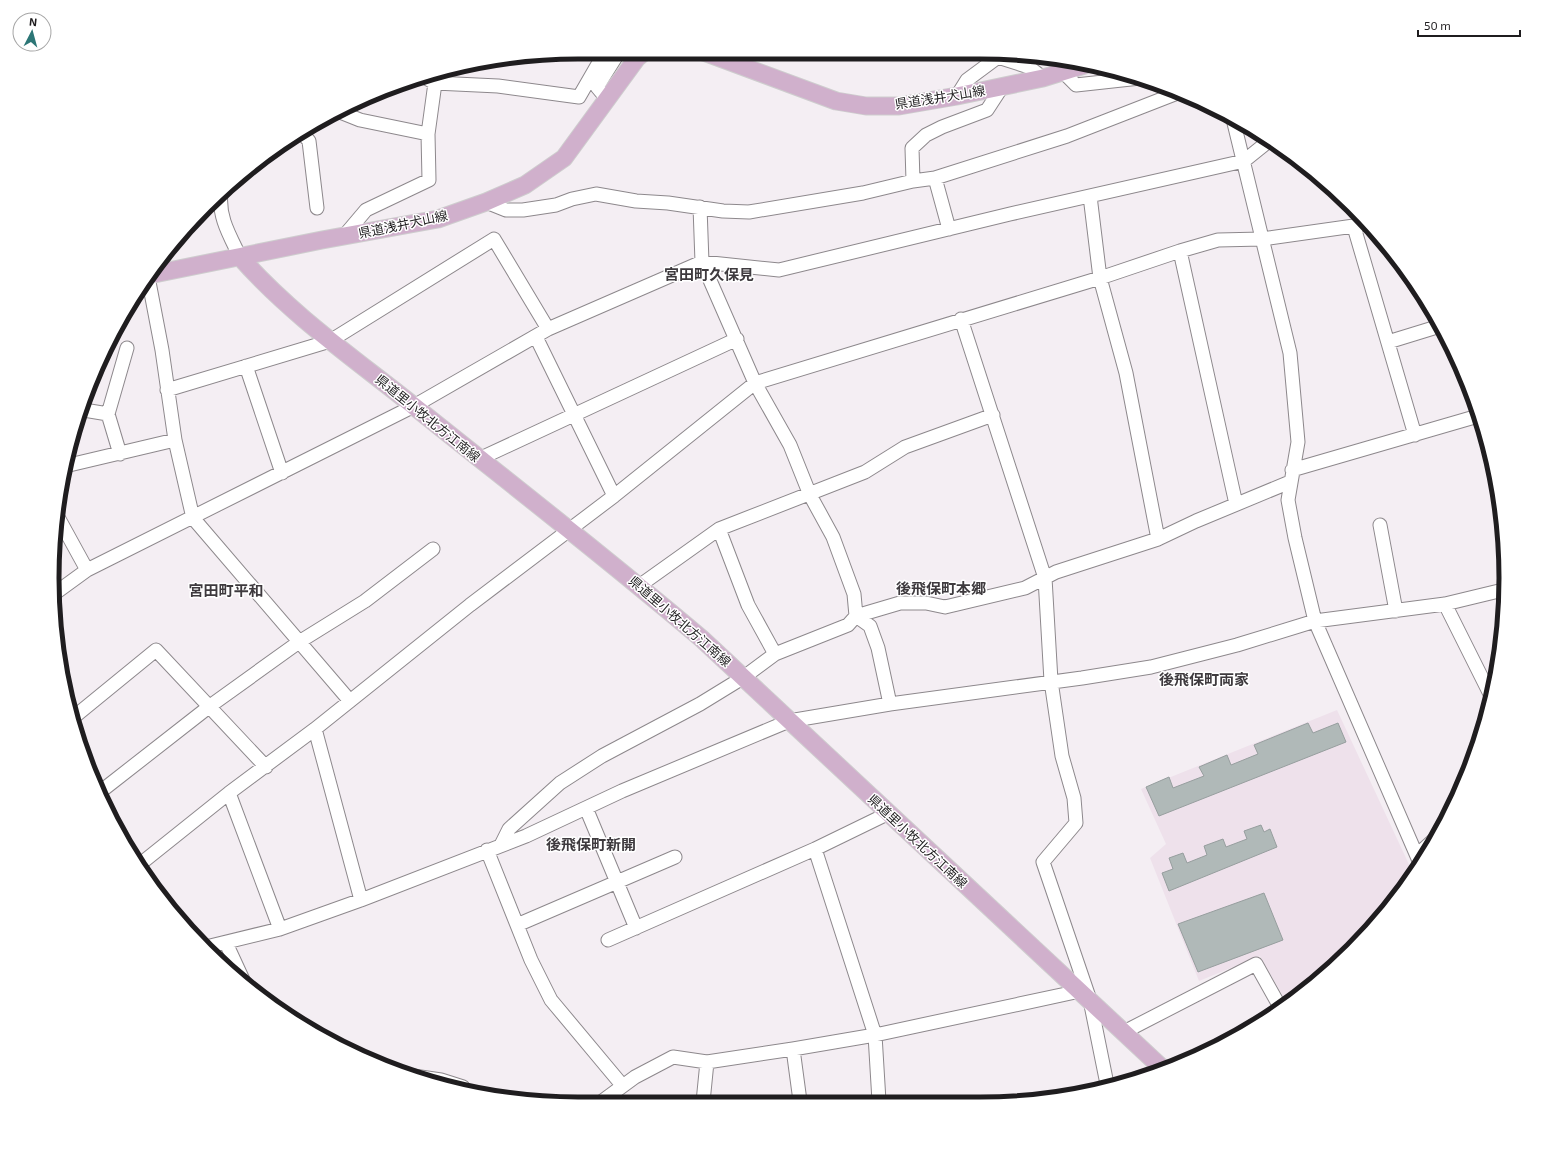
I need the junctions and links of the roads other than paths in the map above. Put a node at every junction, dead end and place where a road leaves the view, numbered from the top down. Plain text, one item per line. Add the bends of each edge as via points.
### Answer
1 (601, 59) edge
2 (615, 59) edge
3 (636, 59) edge
4 (739, 59) edge
5 (993, 59) edge
6 (1011, 60) edge
7 (1076, 68) edge
8 (1063, 72) junction
9 (1043, 78) junction
10 (433, 80) edge
11 (1123, 80) edge
12 (430, 81) edge
13 (1002, 87) junction
14 (957, 96) junction
15 (1170, 96) edge
16 (607, 99) junction
17 (346, 114) edge
18 (1235, 126) edge
19 (428, 134) junction
20 (305, 137) edge
21 (1265, 144) edge
22 (1244, 161) junction
23 (935, 178) junction
24 (913, 181) junction
25 (1090, 196) junction
26 (486, 202) junction
27 (220, 203) edge
28 (700, 207) junction
29 (317, 208) dead end
30 (1360, 226) edge
31 (1354, 227) junction
32 (949, 229) junction
33 (344, 236) junction
34 (1262, 239) junction
35 (1180, 251) junction
36 (240, 257) junction
37 (702, 262) junction
38 (158, 273) edge
39 (1100, 278) junction
40 (150, 285) edge
41 (961, 319) junction
42 (1434, 328) edge
43 (548, 329) junction
44 (536, 337) junction
45 (737, 339) junction
46 (330, 341) junction
47 (1388, 342) junction
48 (127, 348) dead end
49 (246, 366) junction
50 (755, 383) junction
51 (167, 390) junction
52 (414, 406) junction
53 (87, 411) edge
54 (108, 414) junction
55 (574, 414) junction
56 (993, 415) junction
57 (1473, 418) edge
58 (1415, 435) junction
59 (174, 440) junction
60 (120, 454) junction
61 (479, 459) junction
62 (72, 464) edge
63 (282, 473) junction
64 (1291, 476) junction
65 (810, 494) junction
66 (614, 496) junction
67 (1236, 504) junction
68 (193, 518) junction
69 (62, 524) edge
70 (1380, 525) dead end
71 (719, 529) junction
72 (569, 530) junction
73 (1158, 539) junction
74 (434, 550) dead end
75 (86, 570) junction
76 (1045, 578) junction
77 (639, 586) junction
78 (59, 590) edge
79 (1499, 591) edge
80 (1446, 604) junction
81 (1396, 611) junction
82 (856, 616) junction
83 (1315, 621) junction
84 (299, 642) junction
85 (776, 654) junction
86 (744, 677) junction
87 (1051, 681) junction
88 (1487, 688) edge
89 (350, 701) junction
90 (890, 704) junction
91 (210, 706) junction
92 (78, 714) edge
93 (789, 721) junction
94 (315, 729) junction
95 (266, 767) junction
96 (104, 789) edge
97 (229, 793) junction
98 (586, 808) junction
99 (889, 813) junction
100 (501, 845) junction
101 (815, 849) junction
102 (487, 850) junction
103 (675, 857) dead end
104 (1417, 857) edge
105 (143, 862) edge
106 (617, 883) junction
107 (361, 900) junction
108 (517, 925) junction
109 (636, 928) junction
110 (280, 929) junction
111 (608, 940) dead end
112 (226, 942) junction
113 (212, 946) edge
114 (239, 970) edge
115 (1085, 996) junction
116 (1278, 1003) edge
117 (1124, 1032) junction
118 (875, 1035) junction
119 (793, 1049) junction
120 (707, 1062) junction
121 (1158, 1065) edge
122 (1106, 1081) edge
123 (622, 1085) junction
124 (607, 1097) edge
125 (704, 1097) edge
126 (799, 1097) edge
127 (879, 1097) edge

1 - 10 street via 579,96
2 - 16 street via 597,87
3 - 16 main road, 県道浅井犬山線
4 - 14 main road, 県道浅井犬山線 via 836,101 866,106 899,106
5 - 14 street via 967,80
6 - 9 street via 1029,67
7 - 8 main road, 県道浅井犬山線
8 - 9 main road, 県道浅井犬山線
8 - 11 street via 1076,85
9 - 13 main road, 県道浅井犬山線
12 - 19 street
13 - 14 main road, 県道浅井犬山線
13 - 24 street via 987,110 926,135 912,148
15 - 23 street via 1067,136
16 - 26 main road, 県道浅井犬山線 via 564,158 525,185
17 - 19 street via 360,120
18 - 22 street
19 - 33 street via 429,180 366,210
20 - 29 street via 309,141
21 - 22 street
22 - 25 street
22 - 34 street
23 - 24 street
23 - 32 street
24 - 28 street via 863,194 749,212
25 - 32 street
25 - 39 street
26 - 28 street via 506,210 523,210 556,205 596,194
26 - 33 main road, 県道浅井犬山線 via 438,219
27 - 36 street via 227,232
28 - 37 street
30 - 31 street
31 - 34 street
31 - 47 street
32 - 37 street via 779,270
33 - 36 main road, 県道浅井犬山線
34 - 35 street via 1218,240
34 - 64 street via 1290,353 1298,442
35 - 39 street
35 - 67 street
36 - 38 main road
36 - 46 main road, 県道里小牧北方江南線 via 263,283
37 - 43 street
37 - 45 street
39 - 41 street
39 - 73 street via 1126,373
40 - 51 street
41 - 50 street
41 - 56 street
42 - 47 street
43 - 44 street
43 - 46 street via 494,239
44 - 52 street
44 - 55 street
45 - 50 street
45 - 55 street
46 - 49 street
46 - 52 main road, 県道里小牧北方江南線
47 - 58 street
48 - 54 street
49 - 51 street
49 - 63 street
50 - 65 street via 790,445
50 - 66 street
51 - 59 street
52 - 61 main road, 県道里小牧北方江南線
52 - 63 street
53 - 54 street
54 - 60 street
55 - 61 street
55 - 66 street
56 - 65 street via 905,447 866,472
56 - 76 street
57 - 58 street
58 - 64 street
59 - 60 street
59 - 68 street
60 - 62 street
61 - 72 main road, 県道里小牧北方江南線
63 - 68 street
64 - 67 street
64 - 83 street via 1288,500
65 - 71 street
65 - 82 street via 833,538 854,594
66 - 72 street
67 - 73 street
68 - 75 street
68 - 84 street
69 - 75 street
70 - 81 street
71 - 77 street
71 - 85 street via 748,605
72 - 77 main road, 県道里小牧北方江南線
72 - 89 street
73 - 76 street via 1056,572
74 - 84 street via 365,601
75 - 78 street
76 - 82 street via 1025,588 945,607 926,603 900,603
76 - 87 street
77 - 86 main road, 県道里小牧北方江南線
79 - 80 street
80 - 81 street
80 - 88 street
81 - 83 street
82 - 85 street via 848,625
82 - 90 street via 870,626 878,648
83 - 87 street via 1237,645 1151,667
83 - 104 street
84 - 89 street
84 - 91 street
85 - 86 street
86 - 93 main road, 県道里小牧北方江南線
86 - 100 street via 560,782 509,829
87 - 90 street
87 - 115 street via 1062,756 1074,798 1076,823 1043,862
89 - 94 street
90 - 93 street
91 - 92 street via 156,650
91 - 95 street
91 - 96 street
93 - 98 street
93 - 99 main road, 県道里小牧北方江南線
94 - 95 street
94 - 107 street
95 - 97 street
97 - 105 street
97 - 110 street
98 - 100 street
98 - 106 street
99 - 101 street
99 - 115 main road, 県道里小牧北方江南線
100 - 102 street
101 - 109 street
101 - 118 street
102 - 107 street
102 - 108 street
103 - 106 street
106 - 108 street
106 - 109 street
107 - 110 street
108 - 123 street via 551,1000
109 - 111 street
110 - 112 street
112 - 113 street
112 - 114 street
115 - 117 main road, 県道里小牧北方江南線
115 - 118 street
115 - 122 street
116 - 117 street via 1256,964
117 - 121 main road, 県道里小牧北方江南線
118 - 119 street
118 - 127 street
119 - 120 street
119 - 126 street
120 - 123 street via 673,1057
120 - 125 street
123 - 124 street

